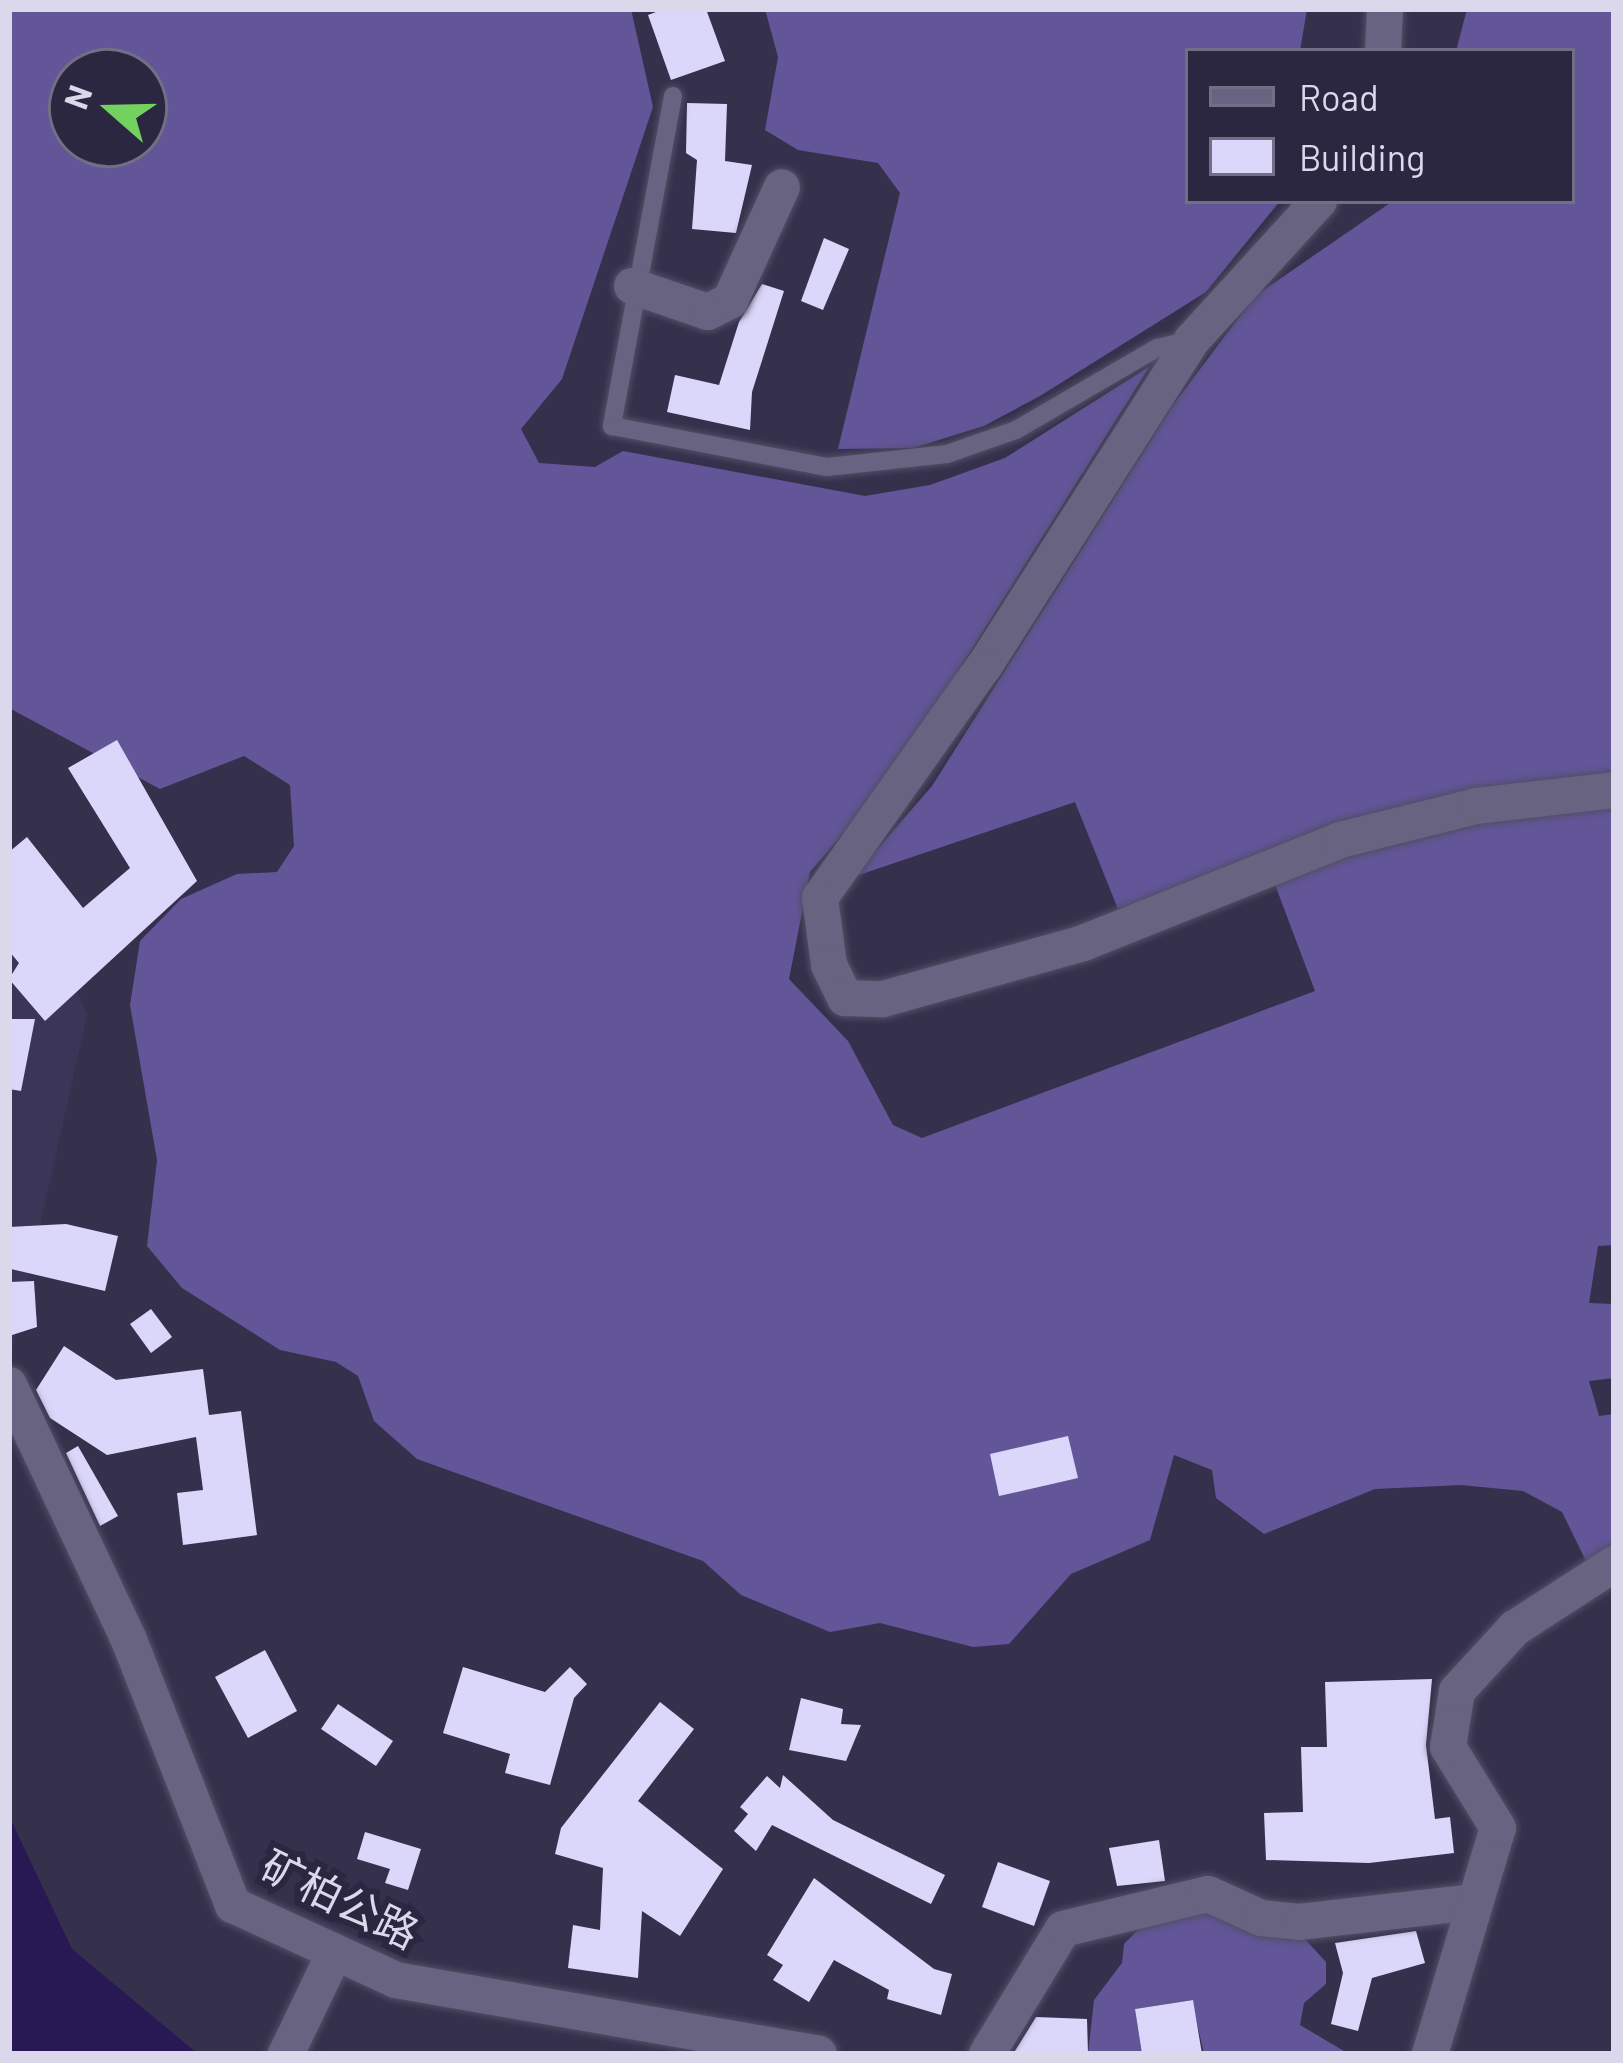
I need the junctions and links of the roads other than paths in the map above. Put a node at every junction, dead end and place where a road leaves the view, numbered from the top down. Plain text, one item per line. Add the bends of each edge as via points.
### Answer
1 (1385, 9) edge
2 (1383, 48) edge
3 (673, 96) dead end
4 (782, 188) dead end
5 (1316, 204) edge
6 (632, 286) junction
7 (1192, 340) junction
8 (1614, 790) edge
9 (9, 1385) edge
10 (1614, 1564) edge
11 (1475, 1902) junction
12 (335, 1952) junction
13 (286, 2054) edge
14 (820, 2054) edge
15 (987, 2054) edge
16 (1430, 2054) edge

1 - 2 street
3 - 6 lane
4 - 6 street via 730,301 708,312
5 - 7 street
6 - 7 lane via 612,426 826,467 947,454 1016,430 1156,348
7 - 8 street via 984,666 820,898 829,965 845,998 884,999 1083,943 1340,840 1477,806
9 - 12 street, 矿柏公路 via 129,1640 233,1905
10 - 11 street via 1515,1628 1456,1691 1448,1747 1498,1828
11 - 15 street via 1299,1922 1261,1918 1208,1894 1063,1929
11 - 16 street
12 - 13 street
12 - 14 street, 矿柏公路 via 396,1980

